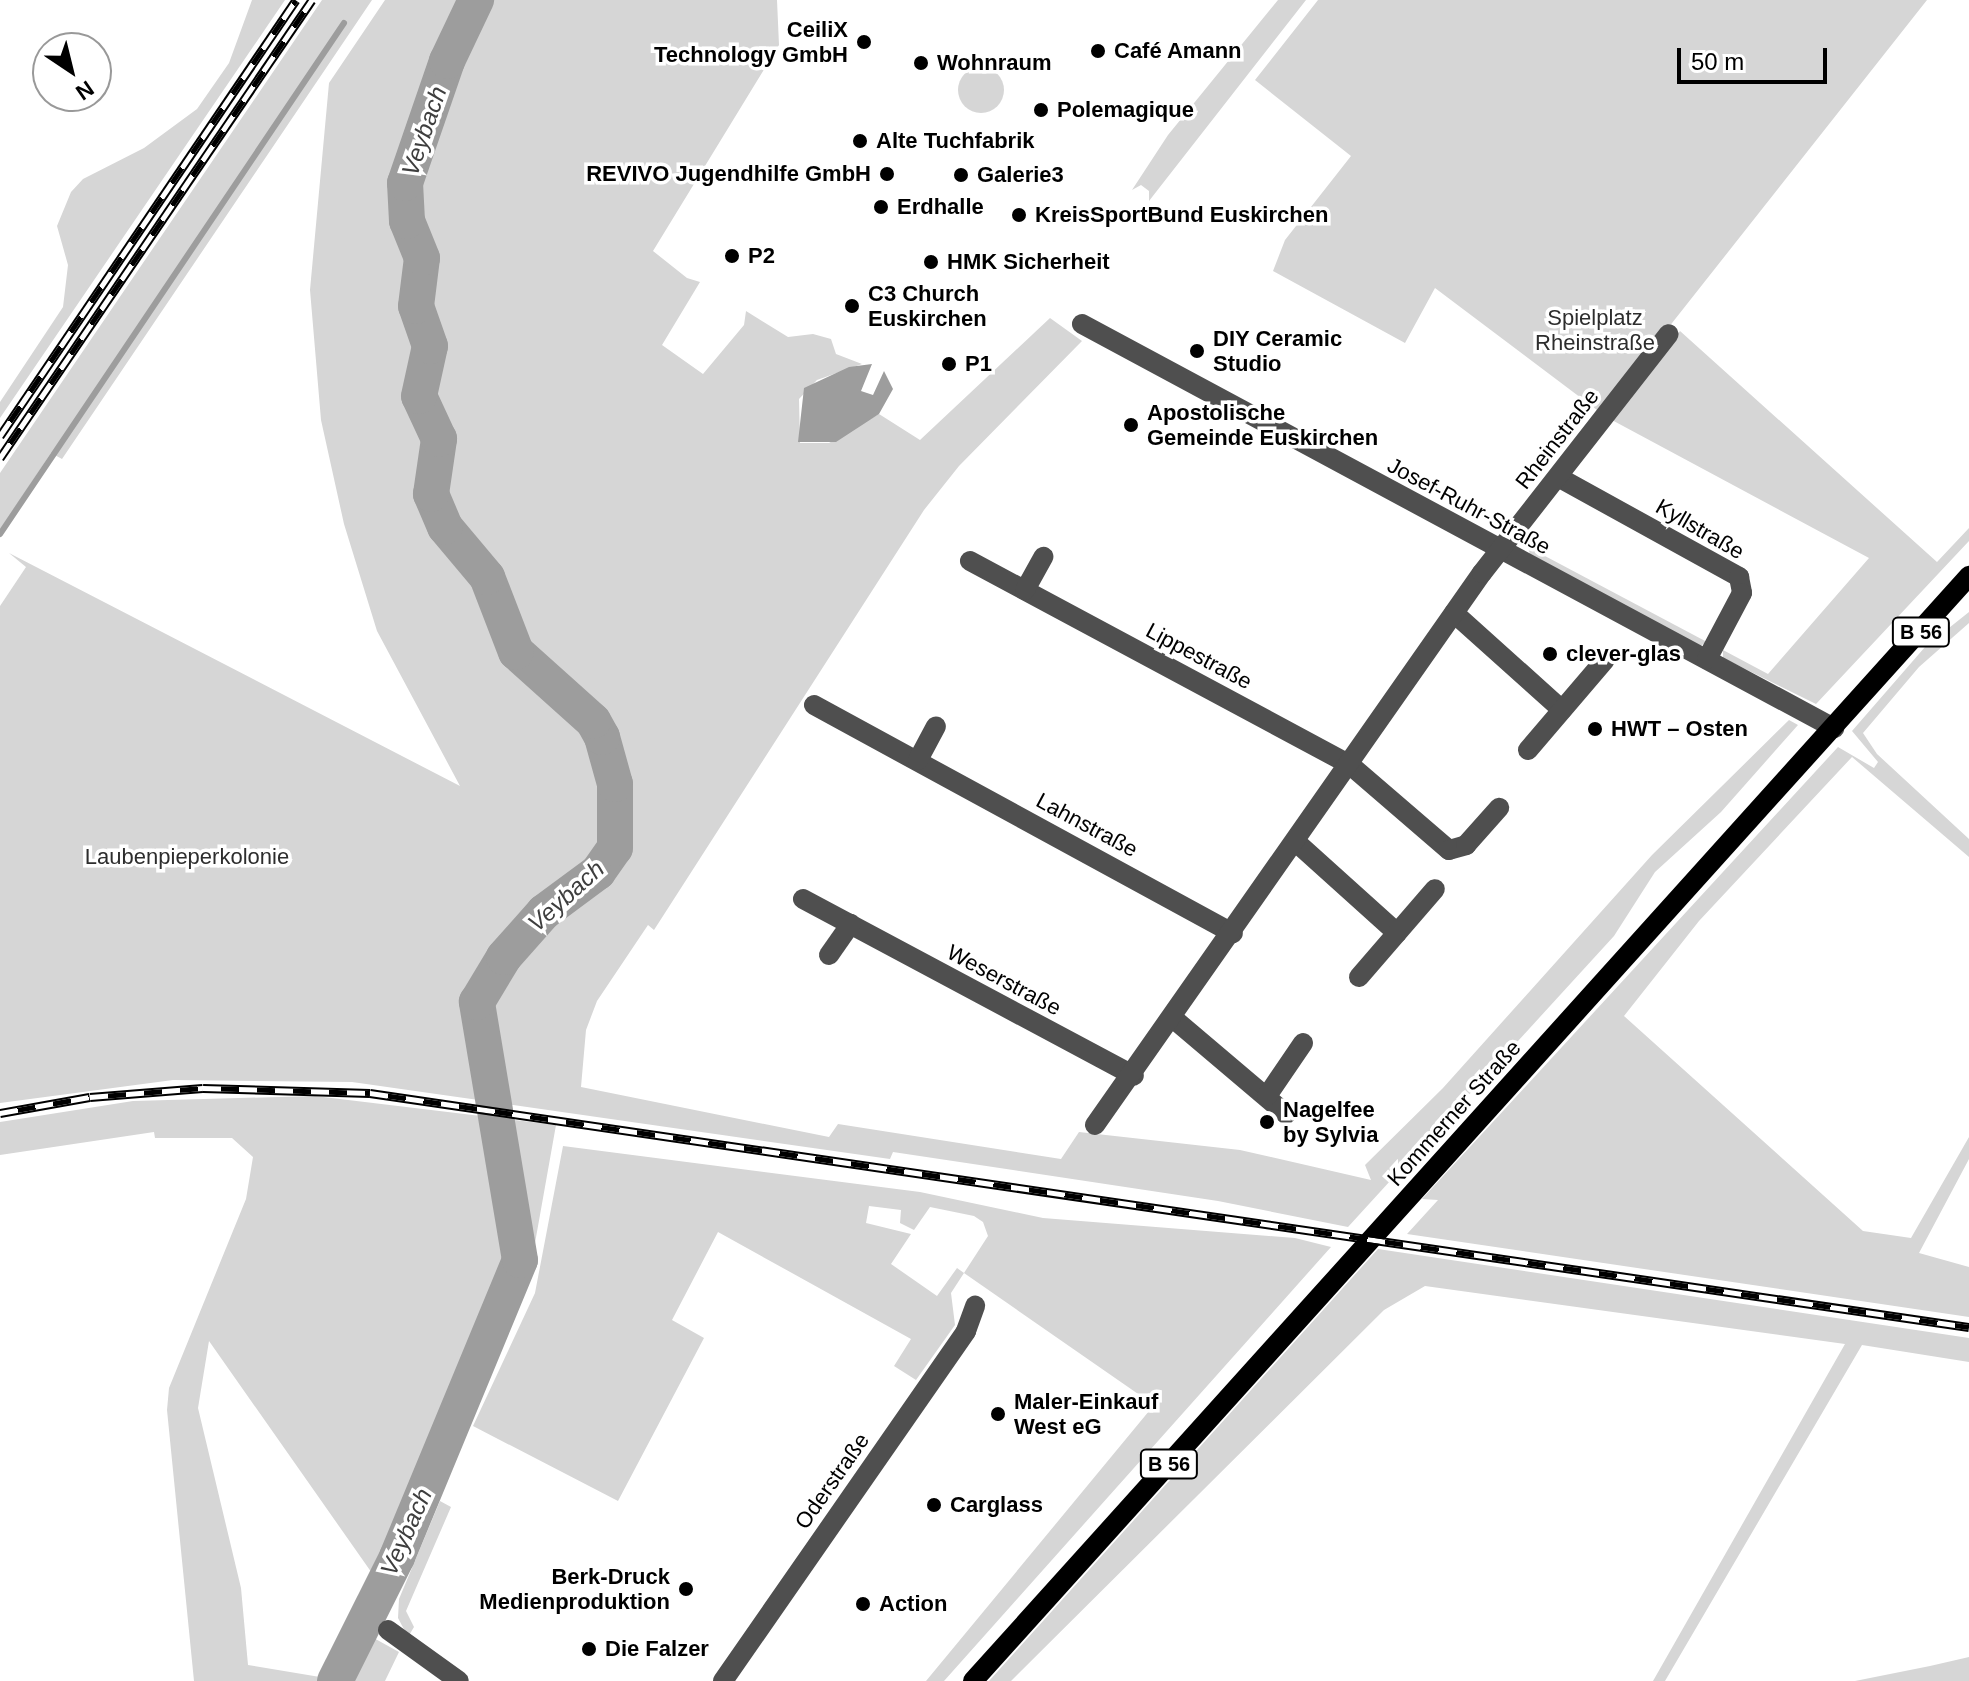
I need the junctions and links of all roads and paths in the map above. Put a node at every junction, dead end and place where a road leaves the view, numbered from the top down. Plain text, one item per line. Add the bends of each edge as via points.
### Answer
1 (1082, 324) dead end
2 (1669, 334) dead end
3 (1558, 477) junction
4 (1500, 550) junction
5 (1043, 557) dead end
6 (970, 561) dead end
7 (1969, 576) edge
8 (1025, 590) junction
9 (1454, 613) junction
10 (1707, 659) junction
11 (1605, 660) dead end
12 (814, 705) dead end
13 (1562, 710) junction
14 (936, 726) dead end
15 (1834, 728) junction
16 (1528, 750) dead end
17 (918, 760) junction
18 (1349, 764) junction
19 (1499, 808) dead end
20 (1296, 842) junction
21 (1435, 889) dead end
22 (803, 899) dead end
23 (851, 924) junction
24 (1233, 933) junction
25 (1397, 933) junction
26 (829, 955) dead end
27 (1359, 977) dead end
28 (1174, 1019) junction
29 (1303, 1043) dead end
30 (1134, 1076) junction
31 (1267, 1096) junction
32 (1286, 1114) dead end
33 (1095, 1125) dead end
34 (975, 1306) dead end
35 (388, 1630) dead end
36 (459, 1681) edge
37 (723, 1681) edge
38 (973, 1681) edge

1 - 4 street, Josef-Ruhr-Straße
2 - 3 street, Rheinstraße
3 - 4 street, Rheinstraße
3 - 10 street, Kyllstraße via 1739,577 1742,593
4 - 9 street, Rheinstraße
4 - 10 street, Josef-Ruhr-Straße
5 - 8 street
6 - 8 street, Lippestraße
7 - 15 main road, Kommerner Straße / B 56
8 - 18 street, Lippestraße
9 - 13 street
9 - 18 street, Rheinstraße
10 - 15 street, Josef-Ruhr-Straße
11 - 13 street
12 - 17 street, Lahnstraße
13 - 16 street
14 - 17 street
15 - 38 main road, Kommerner Straße / B 56
17 - 24 street, Lahnstraße
18 - 19 street via 1449,850 1466,845
18 - 20 street, Rheinstraße
20 - 24 street, Rheinstraße
20 - 25 street
21 - 25 street
22 - 23 street, Weserstraße
23 - 26 street
23 - 30 street, Weserstraße
24 - 28 street, Rheinstraße
25 - 27 street
28 - 30 street, Rheinstraße
28 - 31 street
29 - 31 street
30 - 33 street, Rheinstraße
31 - 32 street
34 - 37 street, Oderstraße via 966,1331
35 - 36 street

